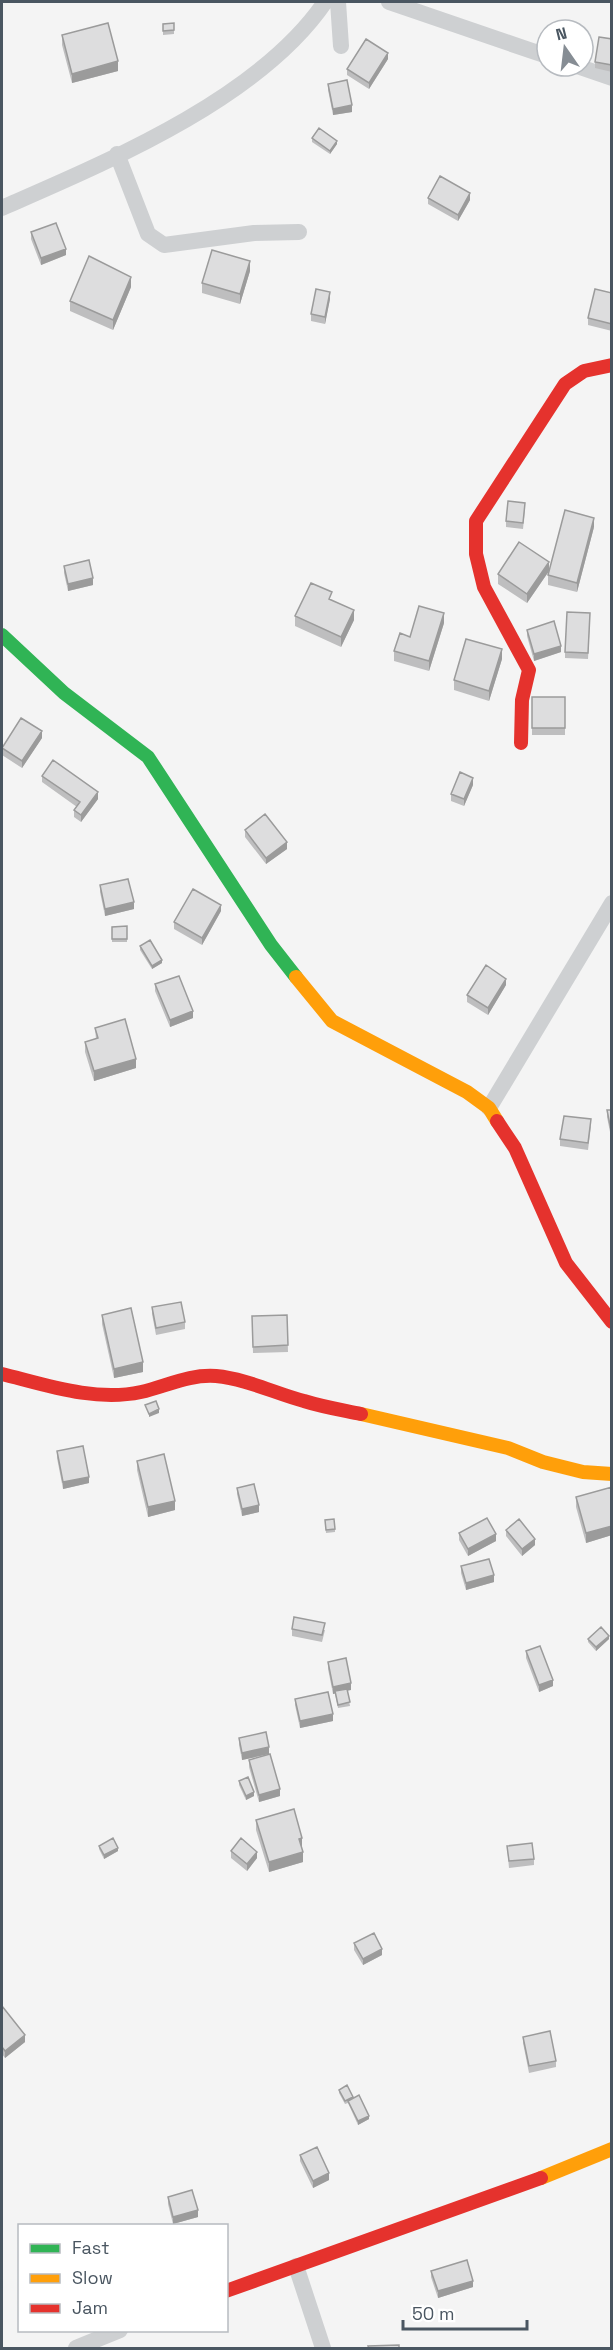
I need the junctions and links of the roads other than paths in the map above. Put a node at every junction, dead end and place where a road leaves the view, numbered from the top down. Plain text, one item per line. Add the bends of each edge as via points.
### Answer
1 (325, 2) edge
2 (338, 2) edge
3 (389, 2) edge
4 (341, 46) dead end
5 (535, 52) edge
6 (595, 72) edge
7 (612, 78) edge
8 (117, 154) junction
9 (2, 208) edge
10 (299, 232) dead end
11 (612, 365) edge
12 (2, 636) edge
13 (521, 743) dead end
14 (612, 903) edge
15 (489, 1108) junction
16 (612, 1322) edge
17 (2, 1374) edge
18 (612, 1474) edge
19 (612, 2149) edge
20 (296, 2266) junction
21 (228, 2290) edge
22 (118, 2332) edge
23 (76, 2349) edge
24 (323, 2349) edge

1 - 8 street via 310,23 261,68 210,106
2 - 4 street
3 - 5 street
6 - 7 street
8 - 9 street
8 - 10 street via 148,234 164,245 254,233
11 - 13 street via 584,371 565,384 476,521 476,554 484,587 529,670 522,700
12 - 15 street via 64,693 148,758 271,945 332,1021
14 - 15 street
15 - 16 street via 515,1148 566,1263
17 - 18 street via 96,1394 140,1392 178,1379 215,1376 257,1384 303,1401 508,1448 583,1472
19 - 20 street
20 - 21 street
20 - 24 street
22 - 23 street

